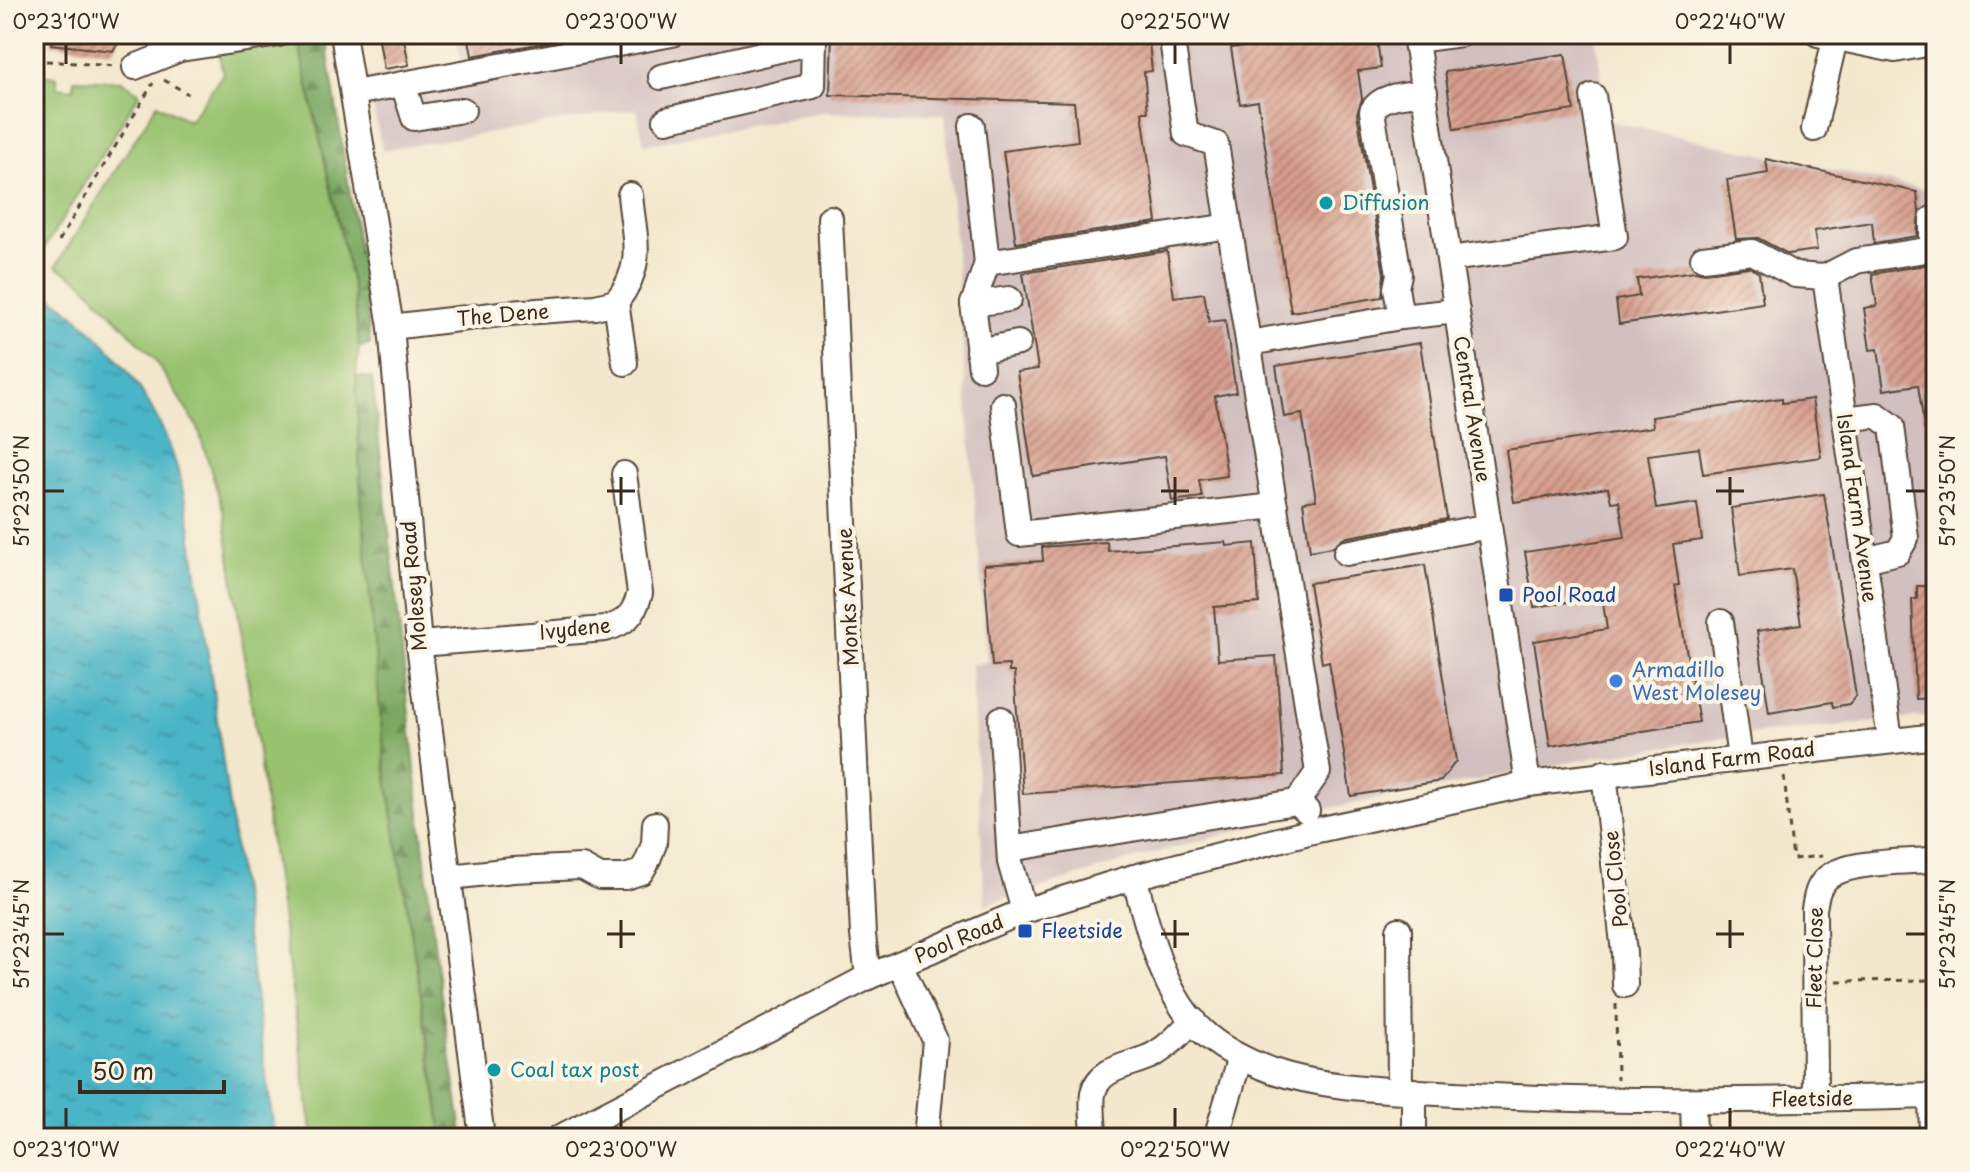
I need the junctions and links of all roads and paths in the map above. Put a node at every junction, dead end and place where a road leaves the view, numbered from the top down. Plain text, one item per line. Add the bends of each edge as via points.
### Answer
1 (279, 34) edge
2 (343, 34) edge
3 (672, 34) edge
4 (1171, 34) edge
5 (1461, 34) edge
6 (1826, 36) edge
7 (1416, 37) edge
8 (814, 38) edge
9 (1936, 42) edge
10 (568, 43) edge
11 (146, 72) joint
12 (661, 77) dead end
13 (403, 84) junction
14 (1425, 92) junction
15 (354, 93) junction
16 (1593, 96) dead end
17 (463, 110) dead end
18 (666, 120) dead end
19 (972, 126) dead end
20 (1814, 129) dead end
21 (630, 195) dead end
22 (830, 218) dead end
23 (1932, 219) dead end
24 (1229, 226) junction
25 (59, 241) dead end
26 (1703, 258) dead end
27 (1449, 259) junction
28 (987, 263) junction
29 (1825, 277) junction
30 (1009, 299) dead end
31 (616, 302) junction
32 (973, 304) junction
33 (1457, 311) junction
34 (1401, 317) junction
35 (391, 327) junction
36 (1018, 343) dead end
37 (1249, 343) junction
38 (625, 363) dead end
39 (1003, 405) dead end
40 (1845, 419) junction
41 (624, 474) dead end
42 (1275, 506) junction
43 (1488, 516) junction
44 (1346, 553) dead end
45 (1865, 560) junction
46 (1721, 622) dead end
47 (419, 644) junction
48 (1001, 719) dead end
49 (1936, 736) edge
50 (1890, 740) junction
51 (1781, 753) junction
52 (1740, 758) junction
53 (1604, 773) junction
54 (1528, 784) junction
55 (1297, 802) junction
56 (655, 824) dead end
57 (1313, 831) junction
58 (1010, 849) junction
59 (1928, 860) dead end
60 (450, 877) junction
61 (1134, 877) junction
62 (1824, 880) junction
63 (1024, 911) junction
64 (1399, 930) dead end
65 (900, 964) junction
66 (868, 977) junction
67 (1936, 980) edge
68 (1814, 981) junction
69 (1625, 985) joint
70 (1193, 1020) junction
71 (1240, 1057) junction
72 (1407, 1091) junction
73 (1934, 1096) edge
74 (1617, 1099) junction
75 (1815, 1099) junction
76 (1693, 1102) junction
77 (482, 1138) edge
78 (559, 1138) edge
79 (926, 1138) edge
80 (1094, 1138) edge
81 (1216, 1138) edge
82 (1414, 1138) edge
83 (1694, 1138) edge
84 (1932, 1138) edge

1 - 11 street via 180,49
2 - 15 street, Molesey Road
3 - 10 street
4 - 24 street via 1186,134 1216,144
5 - 7 street
6 - 9 street via 1895,50
6 - 20 street
7 - 14 street, Central Avenue
8 - 12 street
8 - 18 street via 813,86
10 - 13 street
11 - 25 path
13 - 15 street
13 - 17 street via 414,118
14 - 27 street, Central Avenue
14 - 34 street via 1387,99 1372,111 1399,274
15 - 35 street, Molesey Road
16 - 27 street via 1615,237
19 - 28 street
21 - 31 street via 637,261
22 - 66 street, Monks Avenue
23 - 29 street via 1932,249 1856,261
24 - 28 street
24 - 37 street
26 - 29 street via 1752,252 1795,275
27 - 33 street, Central Avenue
28 - 32 street
29 - 40 street, Island Farm Avenue
30 - 32 street
31 - 35 street, The Dene
31 - 38 street
32 - 36 street via 979,359
33 - 34 street
33 - 43 street, Central Avenue
34 - 37 street
35 - 47 street, Molesey Road
37 - 42 street
39 - 42 street via 1019,534
40 - 45 street, Island Farm Avenue
40 - 45 street via 1877,415 1892,426 1906,538 1898,552
41 - 47 street, Ivydene via 640,593 623,624
42 - 55 street via 1318,772
43 - 44 street
43 - 54 street, Central Avenue via 1494,513 1512,609 1509,618 1502,618
45 - 50 street, Island Farm Avenue
46 - 52 street
47 - 60 street, Molesey Road
48 - 58 street
49 - 50 street, Island Farm Road
50 - 51 street, Island Farm Road
51 - 52 street, Island Farm Road
51 - 62 path via 1793,859 1822,855
52 - 53 street, Island Farm Road
53 - 54 street, Island Farm Road
53 - 69 street, Pool Close
54 - 57 street, Pool Road
55 - 57 street via 1306,808
55 - 58 street
56 - 60 street via 647,862 641,872 625,877 600,877 582,867
57 - 61 street, Pool Road
58 - 63 street
59 - 62 street, Fleet Close via 1851,868
60 - 77 street, Molesey Road
61 - 63 street, Pool Road
61 - 70 street, Fleetside via 1167,981
62 - 68 street, Fleet Close via 1814,909
63 - 65 street, Pool Road
64 - 72 street
65 - 66 street, Pool Road
65 - 79 street via 935,1040
66 - 78 street, Pool Road
67 - 68 path
68 - 75 street, Fleet Close
69 - 74 path via 1616,985
70 - 71 street, Fleetside
70 - 80 street via 1151,1056 1110,1071 1097,1082
71 - 72 street, Fleetside via 1273,1071 1340,1085
71 - 81 street
72 - 74 street, Fleetside
72 - 82 street
73 - 75 street, Fleetside
73 - 84 street, Fleetside
74 - 76 street, Fleetside
75 - 76 street, Fleetside
76 - 83 street

